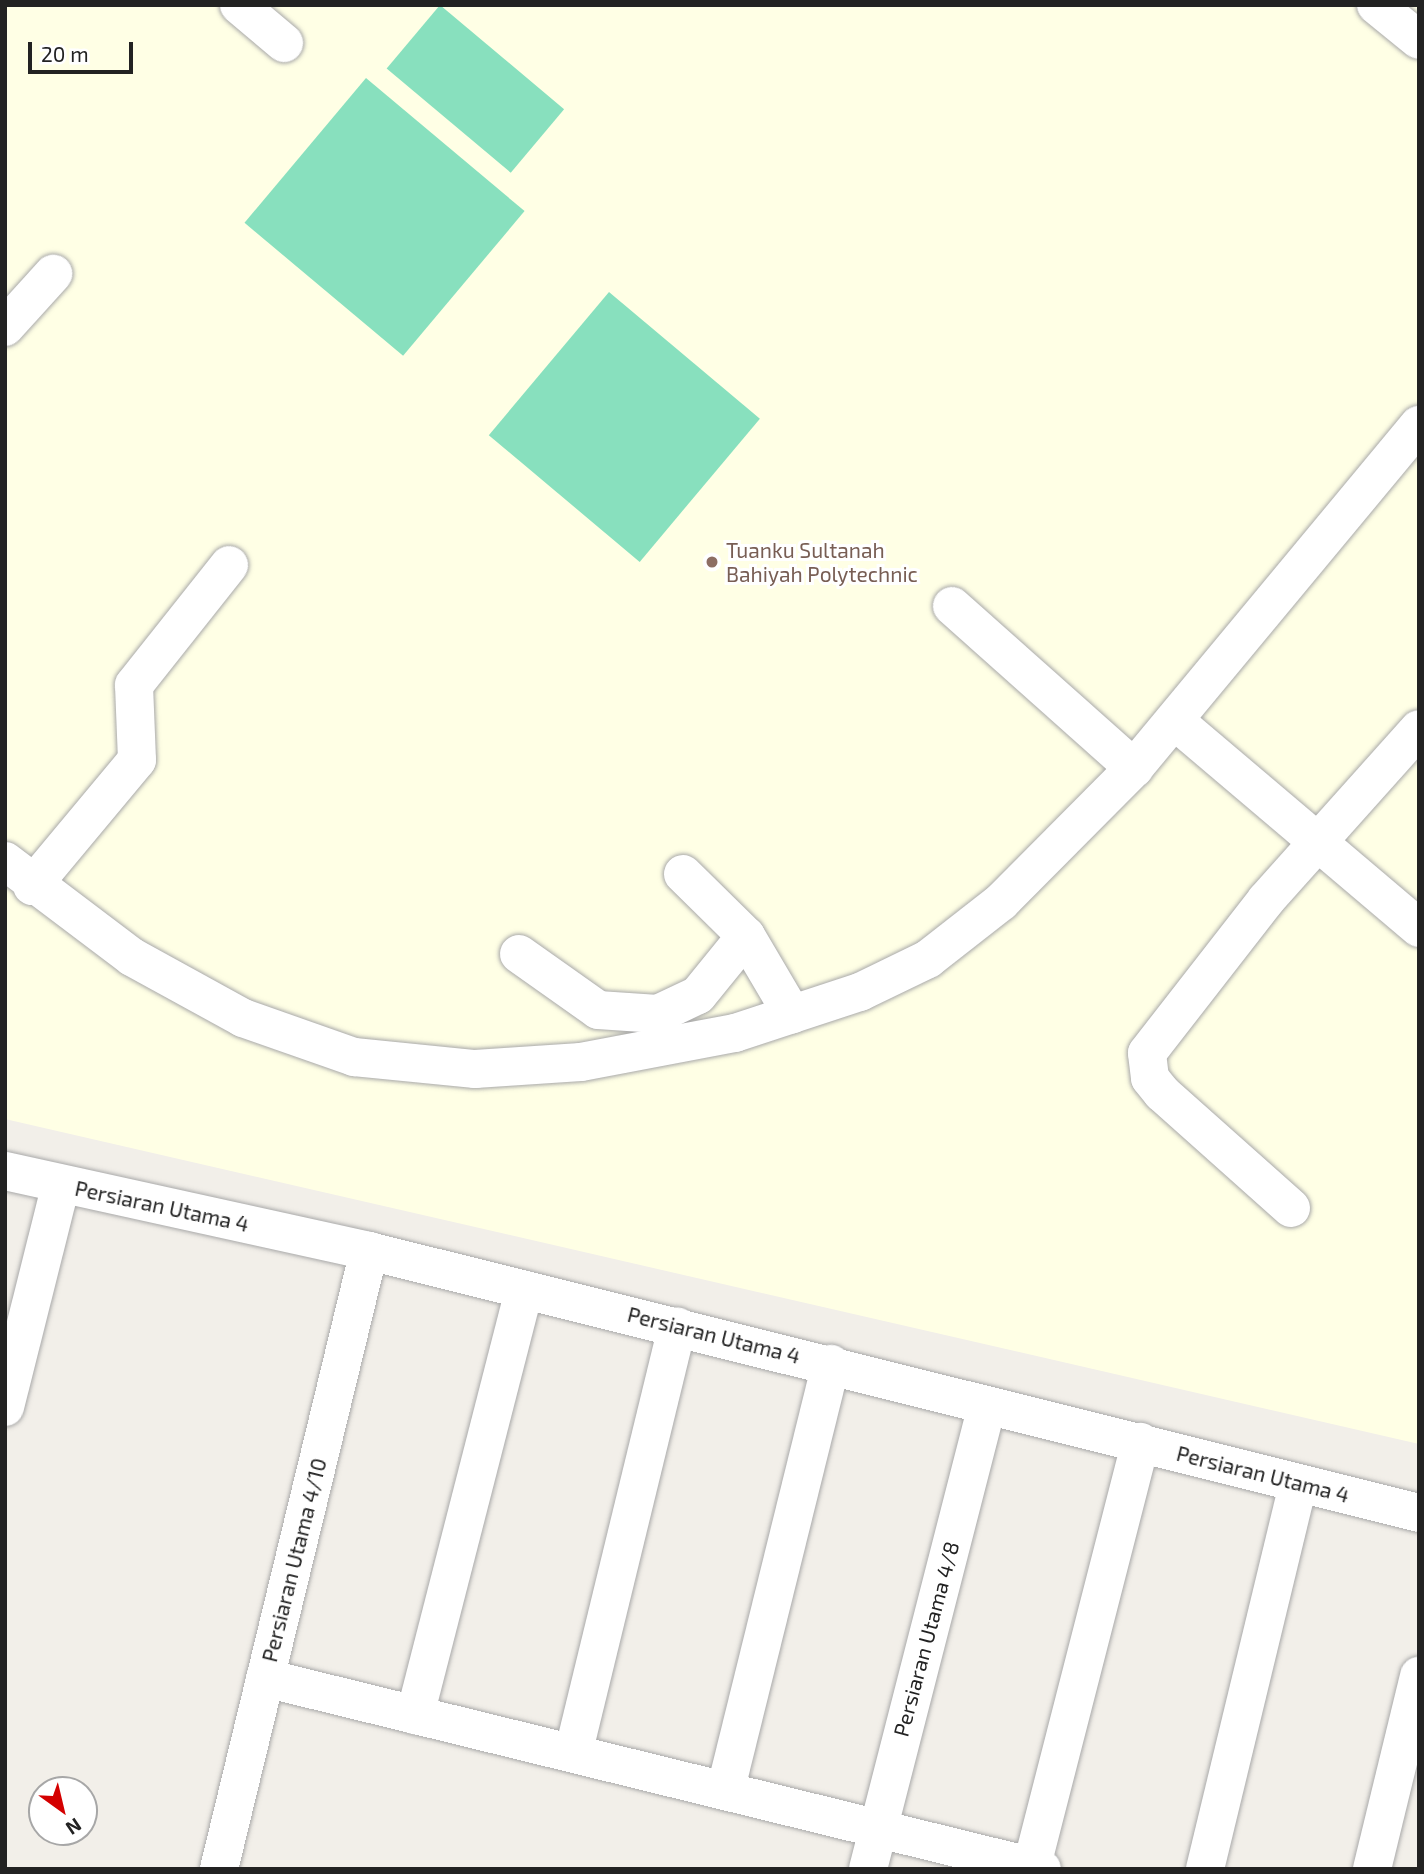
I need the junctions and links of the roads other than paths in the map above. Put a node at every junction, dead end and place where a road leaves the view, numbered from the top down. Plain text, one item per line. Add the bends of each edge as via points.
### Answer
1 (239, 5) edge
2 (1376, 5) edge
3 (1419, 40) edge
4 (284, 43) dead end
5 (53, 274) dead end
6 (5, 327) edge
7 (1419, 425) edge
8 (229, 565) dead end
9 (952, 606) dead end
10 (1175, 721) junction
11 (1419, 729) edge
12 (1134, 768) junction
13 (1318, 844) junction
14 (18, 874) edge
15 (683, 874) dead end
16 (1419, 928) edge
17 (746, 936) junction
18 (519, 954) dead end
19 (792, 1014) junction
20 (5, 1171) edge
21 (61, 1184) junction
22 (1291, 1208) dead end
23 (369, 1251) junction
24 (524, 1290) junction
25 (677, 1326) junction
26 (831, 1364) junction
27 (5, 1407) edge
28 (986, 1409) junction
29 (1141, 1442) junction
30 (1298, 1484) junction
31 (1419, 1513) edge
32 (1419, 1676) edge
33 (265, 1678) junction
34 (415, 1715) junction
35 (574, 1750) junction
36 (726, 1788) junction
37 (877, 1827) junction
38 (1035, 1868) edge
39 (219, 1869) edge
40 (867, 1869) edge
41 (1205, 1869) edge
42 (1372, 1869) edge

1 - 4 street
2 - 3 street
5 - 6 street
7 - 10 street
8 - 14 street via 134,685 136,760
9 - 12 street
10 - 12 street
10 - 13 street
11 - 13 street
12 - 19 street via 1001,902 928,959
13 - 16 street
13 - 22 street via 1147,1053 1150,1078 1161,1093
14 - 19 street via 132,957 232,1012 354,1057 475,1069 582,1062 674,1048
15 - 17 street
17 - 18 street via 698,995 658,1014 598,1010
17 - 19 street
20 - 21 street, Persiaran Utama 4
21 - 23 street, Persiaran Utama 4
21 - 27 street
23 - 24 street, Persiaran Utama 4
23 - 33 street, Persiaran Utama 4/10
24 - 25 street, Persiaran Utama 4
24 - 34 street
25 - 26 street, Persiaran Utama 4
25 - 35 street
26 - 28 street, Persiaran Utama 4
26 - 36 street
28 - 29 street, Persiaran Utama 4
28 - 37 street, Persiaran Utama 4/8
29 - 30 street, Persiaran Utama 4
29 - 38 street
30 - 31 street, Persiaran Utama 4
30 - 41 street
32 - 42 street
33 - 34 street
33 - 39 street, Persiaran Utama 4/10
34 - 35 street
35 - 36 street
36 - 37 street
37 - 38 street
37 - 40 street, Persiaran Utama 4/8

